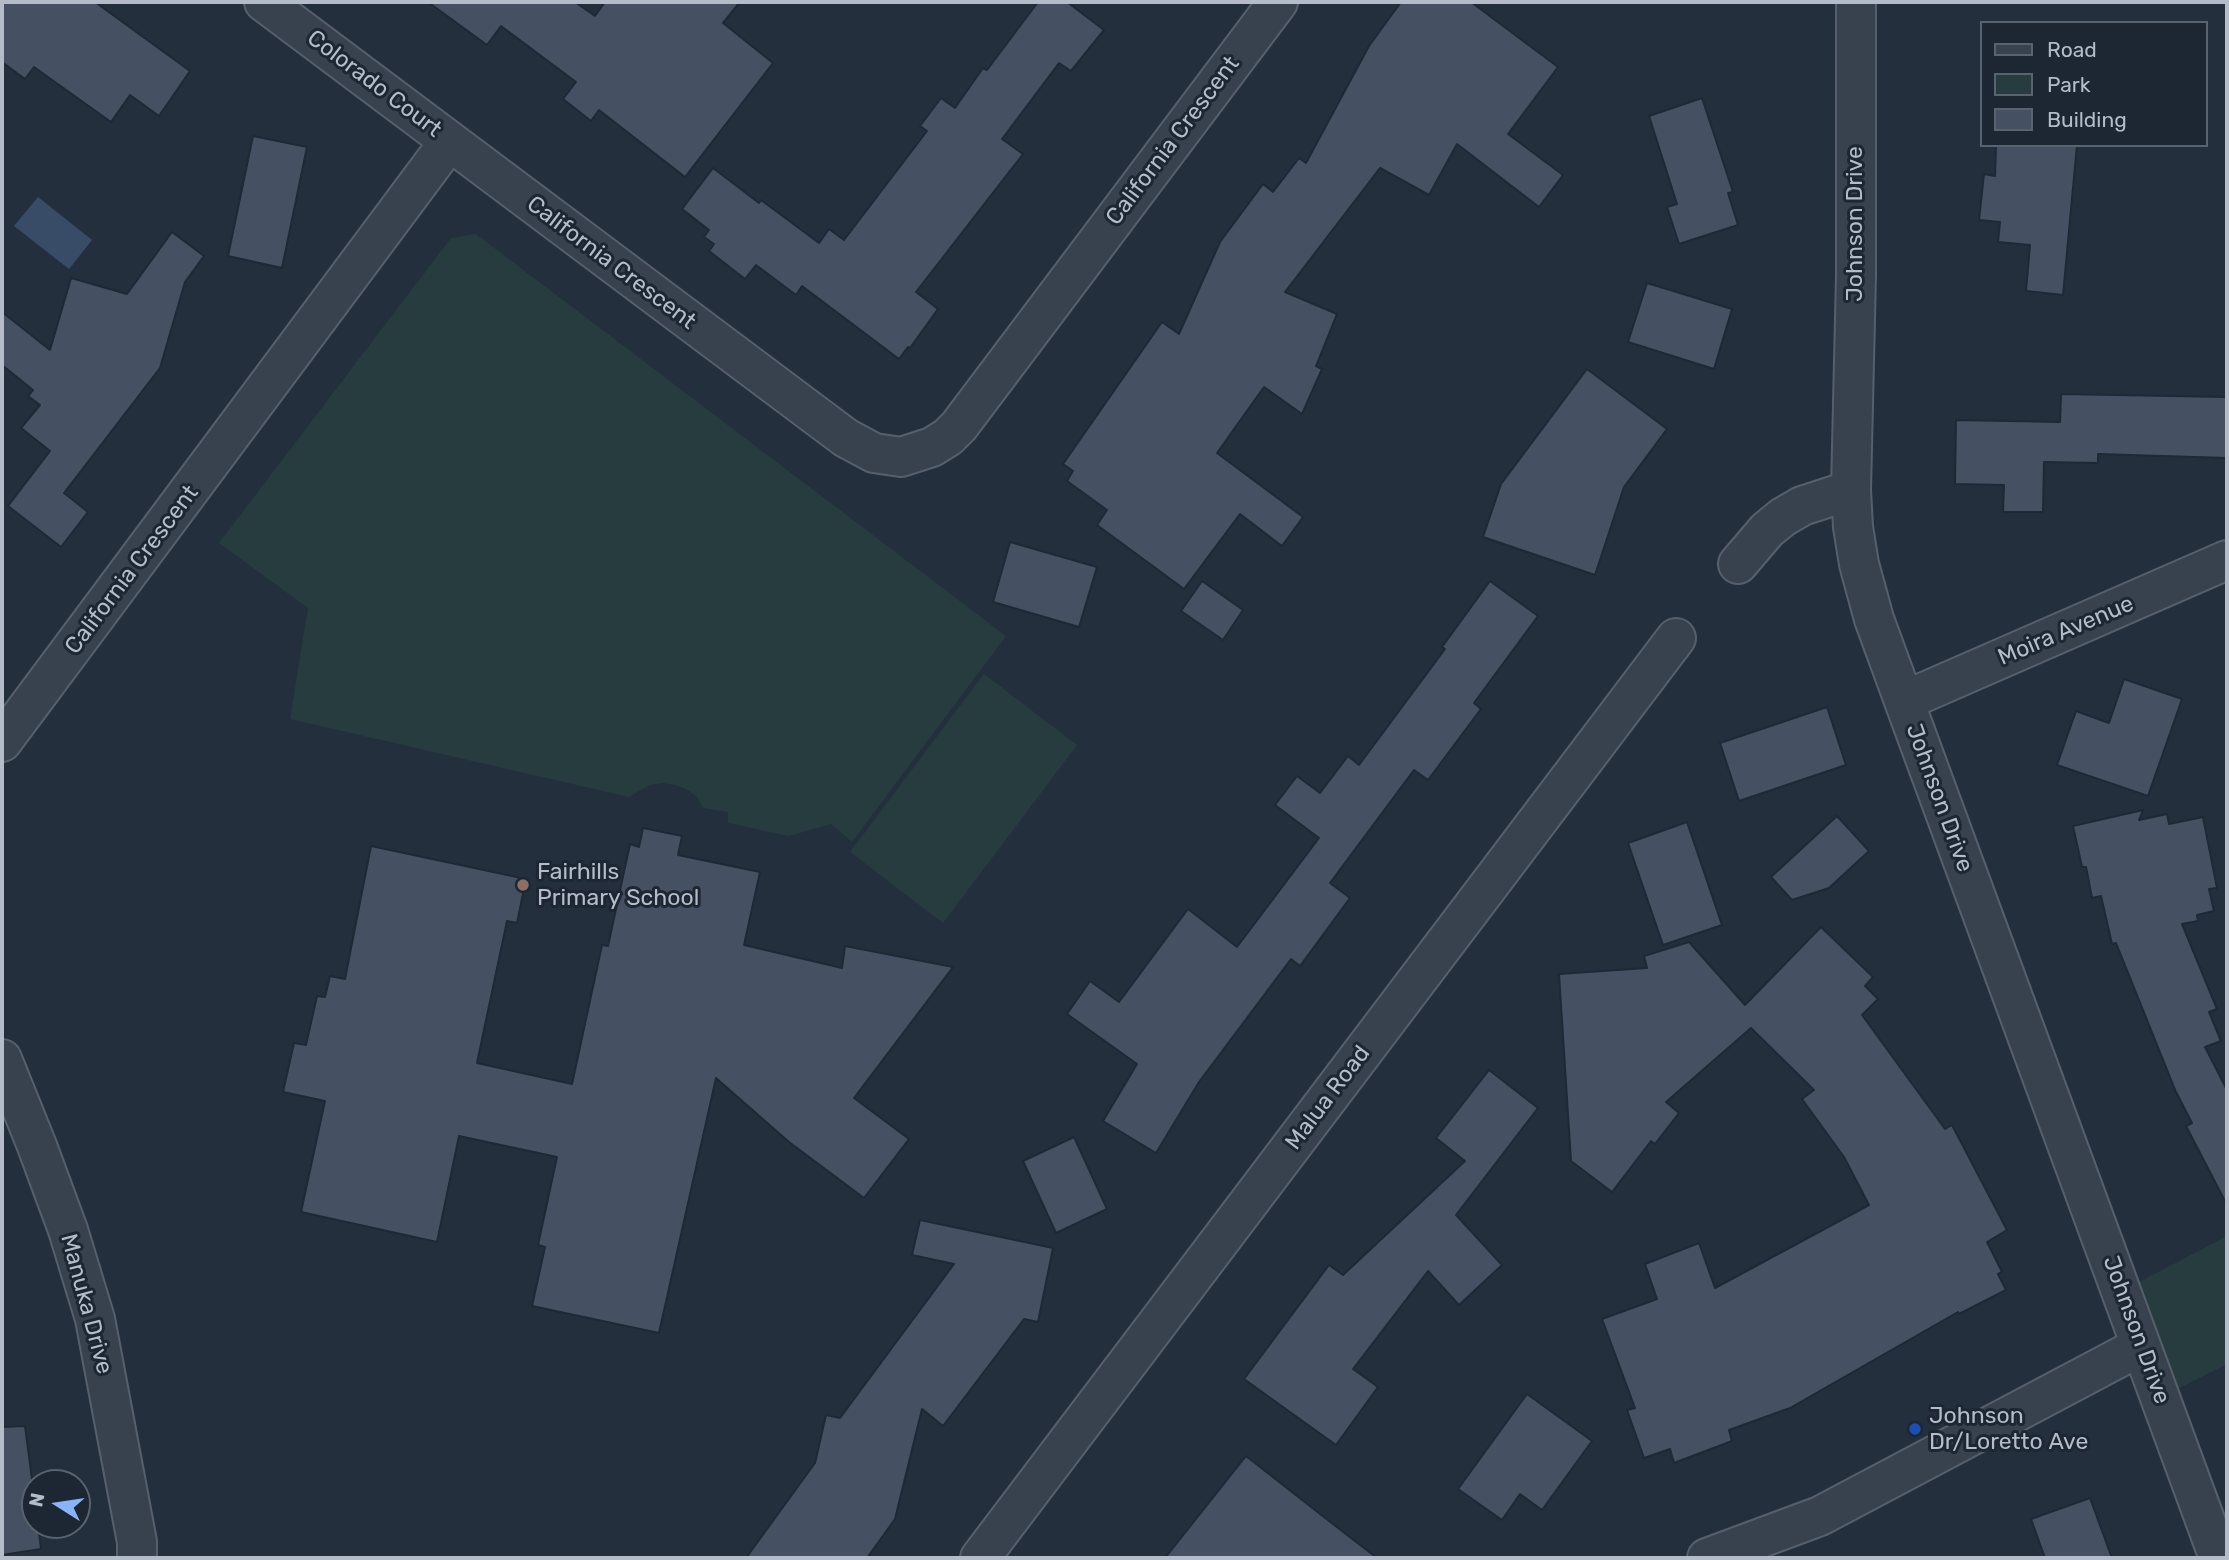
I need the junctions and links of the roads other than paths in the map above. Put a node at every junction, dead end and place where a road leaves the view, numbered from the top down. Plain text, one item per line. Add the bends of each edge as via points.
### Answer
1 (264, 2) edge
2 (1278, 2) edge
3 (1856, 2) edge
4 (449, 142) junction
5 (1852, 490) junction
6 (2227, 560) edge
7 (1738, 564) dead end
8 (1676, 638) dead end
9 (1904, 701) junction
10 (2, 742) edge
11 (2, 1059) edge
12 (2141, 1346) junction
13 (137, 1558) edge
14 (980, 1558) edge
15 (1706, 1558) edge
16 (2219, 1558) edge

1 - 4 street, Colorado Court
2 - 4 street, California Crescent via 959,426 932,447 901,457 874,453 846,439
3 - 5 street, Johnson Drive
4 - 10 street, California Crescent
5 - 7 street via 1783,517
5 - 9 street, Johnson Drive via 1858,564
6 - 9 street, Moira Avenue
8 - 14 street, Malua Road
9 - 12 street, Johnson Drive
11 - 13 street, Manuka Drive via 50,1182 95,1319
12 - 15 street via 1820,1516
12 - 16 street, Johnson Drive

